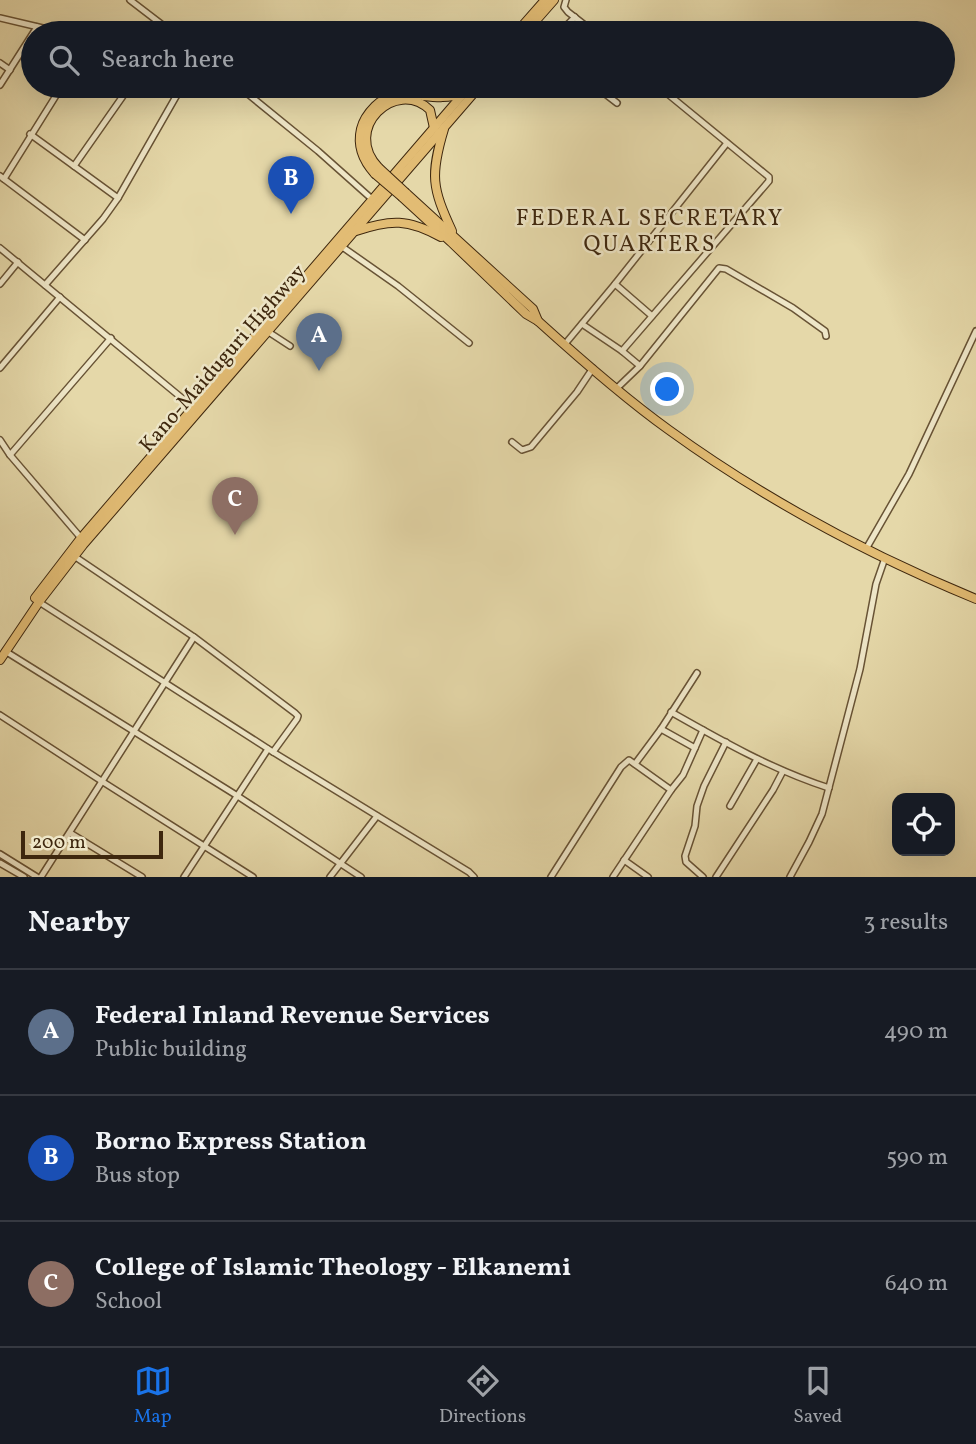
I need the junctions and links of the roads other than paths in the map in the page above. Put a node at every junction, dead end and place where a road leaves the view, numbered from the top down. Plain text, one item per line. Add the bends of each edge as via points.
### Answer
1 (130, 0) edge
2 (554, 0) edge
3 (566, 0) edge
4 (542, 2) edge
5 (575, 17) junction
6 (0, 18) edge
7 (157, 21) edge
8 (533, 21) edge
9 (536, 21) edge
10 (571, 21) edge
11 (580, 21) edge
12 (21, 23) edge
13 (21, 52) edge
14 (0, 63) edge
15 (10, 70) junction
16 (0, 85) edge
17 (54, 98) edge
18 (122, 98) edge
19 (175, 98) edge
20 (253, 98) edge
21 (387, 98) edge
22 (460, 98) edge
23 (470, 98) edge
24 (611, 98) edge
25 (673, 98) edge
26 (617, 103) dead end
27 (445, 126) junction
28 (435, 128) junction
29 (30, 134) junction
30 (727, 143) junction
31 (74, 166) junction
32 (377, 171) junction
33 (2, 178) edge
34 (118, 198) junction
35 (373, 200) junction
36 (354, 232) junction
37 (85, 240) junction
38 (453, 240) junction
39 (341, 246) junction
40 (0, 247) edge
41 (18, 262) junction
42 (0, 284) edge
43 (615, 284) junction
44 (45, 285) junction
45 (60, 297) junction
46 (652, 316) junction
47 (582, 324) junction
48 (267, 331) junction
49 (976, 331) edge
50 (825, 336) dead end
51 (111, 338) junction
52 (469, 343) dead end
53 (565, 345) junction
54 (290, 346) dead end
55 (622, 351) junction
56 (639, 366) junction
57 (0, 368) edge
58 (593, 369) junction
59 (616, 389) junction
60 (183, 399) junction
61 (200, 400) junction
62 (186, 416) junction
63 (0, 440) edge
64 (512, 442) dead end
65 (10, 455) junction
66 (81, 538) junction
67 (866, 550) junction
68 (74, 556) junction
69 (885, 558) junction
70 (976, 599) edge
71 (39, 602) junction
72 (194, 637) junction
73 (3, 651) edge
74 (0, 660) edge
75 (697, 673) dead end
76 (165, 681) junction
77 (671, 712) junction
78 (0, 715) edge
79 (661, 729) junction
80 (703, 730) junction
81 (134, 732) junction
82 (726, 742) junction
83 (695, 748) junction
84 (271, 751) junction
85 (757, 759) junction
86 (635, 764) junction
87 (783, 771) junction
88 (103, 782) junction
89 (829, 788) junction
90 (671, 790) junction
91 (236, 795) junction
92 (730, 806) dead end
93 (377, 816) junction
94 (70, 833) junction
95 (204, 846) junction
96 (0, 854) edge
97 (624, 860) junction
98 (0, 863) edge
99 (340, 863) junction
100 (24, 877) edge
101 (39, 877) edge
102 (142, 877) edge
103 (184, 877) edge
104 (253, 877) edge
105 (330, 877) edge
106 (361, 877) edge
107 (474, 877) edge
108 (551, 877) edge
109 (613, 877) edge
110 (648, 877) edge
111 (703, 877) edge
112 (716, 877) edge
113 (790, 877) edge

1 - 7 street
2 - 9 highway
3 - 5 street via 564,7
4 - 8 highway
5 - 10 street
5 - 11 street
6 - 12 street
13 - 15 street
14 - 15 street
15 - 16 street
17 - 29 street
18 - 31 street
19 - 34 street
20 - 35 street
21 - 32 highway via 363,122 360,140 363,156
22 - 28 highway, Kano-Maiduguri Highway
23 - 27 highway, Kano-Maiduguri Highway
24 - 26 street
25 - 30 street
27 - 36 highway, Kano-Maiduguri Highway
27 - 38 highway via 435,185
28 - 32 highway via 430,110 417,101 400,100 385,106 373,117 366,136 366,149
28 - 35 highway, Kano-Maiduguri Highway
29 - 31 street
29 - 33 street
30 - 43 street
30 - 46 street via 769,181
31 - 34 street
32 - 38 highway, bridge
33 - 37 street
34 - 37 street
35 - 61 highway, Kano-Maiduguri Highway
36 - 38 highway via 400,222
36 - 39 highway, Kano-Maiduguri Highway
37 - 44 street
38 - 53 highway via 533,309 538,320
39 - 48 highway, Kano-Maiduguri Highway
39 - 52 street
40 - 41 street
41 - 42 street
41 - 44 street
43 - 46 street
43 - 47 street
44 - 45 street
45 - 51 street
45 - 57 street
46 - 55 street
47 - 53 street
47 - 55 street
48 - 54 street
48 - 68 highway, Kano-Maiduguri Highway
49 - 67 street via 909,474
50 - 56 street via 825,331 793,308 719,268
51 - 60 street
51 - 65 street
53 - 58 highway
55 - 56 street
56 - 59 street
58 - 59 highway
58 - 64 street via 531,447 522,450
59 - 67 highway via 743,480
60 - 61 street
60 - 62 street
61 - 62 highway, Kano-Maiduguri Highway
62 - 66 highway, Kano-Maiduguri Highway
63 - 65 street
65 - 66 street
66 - 73 highway, Kano-Maiduguri Highway via 44,585
67 - 69 highway
68 - 71 highway, Kano-Maiduguri Highway
68 - 72 street
69 - 70 highway
69 - 89 street
71 - 73 highway, Kano-Maiduguri Highway
71 - 76 street
72 - 76 street
72 - 84 street via 298,716
73 - 74 highway, Kano-Maiduguri Highway
73 - 81 street
75 - 77 street
76 - 81 street
76 - 84 street
77 - 79 street
77 - 80 street
78 - 88 street
79 - 83 street
79 - 86 street
80 - 82 street
80 - 83 street
81 - 88 street
81 - 91 street
82 - 85 street
82 - 111 street via 697,806 685,856
83 - 90 street
84 - 91 street
84 - 93 street
85 - 87 street
85 - 92 street
86 - 90 street
86 - 108 street via 629,760 621,767
87 - 89 street
87 - 112 street
88 - 94 street
88 - 95 street
89 - 113 street via 822,814
90 - 97 street
91 - 95 street
91 - 99 street
93 - 99 street
93 - 107 street
94 - 101 street
94 - 102 street
95 - 103 street
95 - 104 street
96 - 101 street
97 - 109 street
97 - 110 street
98 - 100 street
99 - 105 street
99 - 106 street

